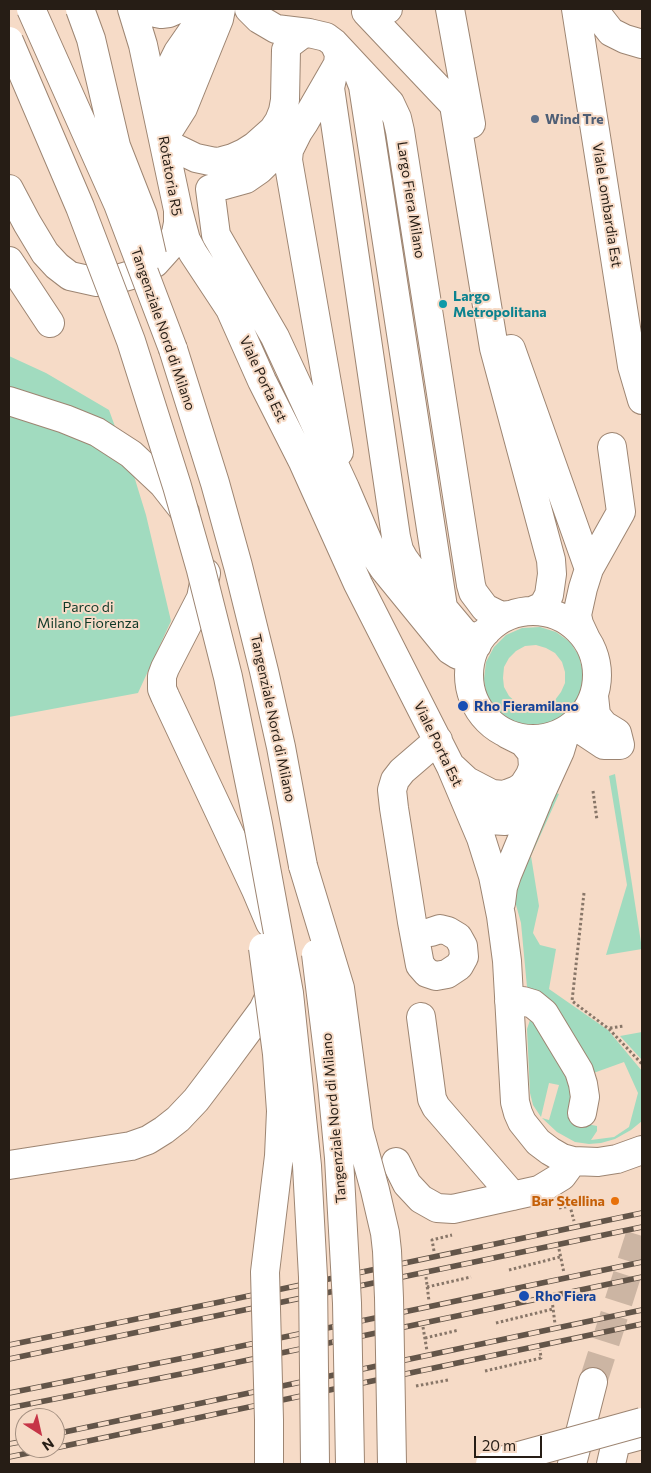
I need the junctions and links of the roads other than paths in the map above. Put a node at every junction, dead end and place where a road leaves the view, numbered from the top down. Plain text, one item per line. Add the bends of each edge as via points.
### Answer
1 (31, 9) edge
2 (80, 9) edge
3 (132, 9) edge
4 (147, 9) edge
5 (178, 9) edge
6 (202, 9) edge
7 (221, 9) edge
8 (249, 9) edge
9 (388, 9) edge
10 (450, 9) edge
11 (576, 9) edge
12 (593, 9) edge
13 (309, 32) junction
14 (9, 41) edge
15 (642, 44) edge
16 (340, 57) junction
17 (298, 132) junction
18 (163, 135) junction
19 (11, 196) edge
20 (178, 210) junction
21 (9, 261) edge
22 (154, 263) junction
23 (230, 309) junction
24 (50, 323) dead end
25 (173, 349) junction
26 (642, 400) edge
27 (9, 401) edge
28 (612, 446) dead end
29 (345, 488) junction
30 (589, 569) junction
31 (443, 607) junction
32 (521, 613) junction
33 (481, 638) junction
34 (586, 639) junction
35 (594, 696) junction
36 (566, 731) junction
37 (507, 734) junction
38 (438, 740) junction
39 (451, 767) junction
40 (540, 795) junction
41 (468, 806) junction
42 (258, 824) junction
43 (303, 866) junction
44 (501, 916) junction
45 (431, 932) dead end
46 (509, 1001) junction
47 (421, 1017) dead end
48 (582, 1113) dead end
49 (642, 1135) edge
50 (642, 1150) edge
51 (396, 1162) dead end
52 (586, 1162) junction
53 (9, 1165) edge
54 (513, 1196) junction
55 (593, 1382) tunnel mouth
56 (642, 1422) edge
57 (642, 1434) edge
58 (269, 1464) edge
59 (315, 1464) edge
60 (350, 1464) edge
61 (392, 1464) edge
62 (490, 1464) edge
63 (572, 1464) edge
64 (611, 1464) edge

1 - 25 main road, Tangenziale Nord di Milano, bridge via 118,204
2 - 25 main road, bridge via 91,39 116,146 143,215
3 - 18 main road, Rotatoria R5 via 144,45
4 - 5 main road via 161,14
6 - 18 main road via 196,26 172,64
7 - 18 main road via 183,108
8 - 13 main road, Largo Fiera Milano via 258,19 276,29
9 - 32 main road via 366,12 454,105 494,348 552,574 549,595 543,606
10 - 30 main road via 511,348
11 - 26 main road, Viale Lombardia Est via 632,366
12 - 15 main road via 611,32
13 - 16 main road, Largo Fiera Milano via 326,37
13 - 18 main road via 289,44 286,50 283,111 273,130 255,146 233,158 215,162 196,158
14 - 42 main road, bridge via 80,207 131,341 178,486 228,677
16 - 17 main road
16 - 31 main road via 358,70 363,86
16 - 31 main road via 330,88 396,537 404,559
16 - 32 main road, Largo Fiera Milano via 390,103 397,118 473,592 485,608 501,616
17 - 29 main road via 288,160
17 - 29 main road via 259,170 246,178 210,189 216,234 275,337
18 - 20 main road, Rotatoria R5
19 - 22 main road, Rotatoria R5 via 45,253 70,276 96,282 114,280
20 - 22 main road, Rotatoria R5 via 176,233 171,245
20 - 23 main road, Viale Porta Est via 186,240
21 - 24 main road
22 - 23 main road, Viale Porta Est via 166,261 179,265
23 - 38 main road, Viale Porta Est via 358,584
25 - 43 main road, Tangenziale Nord di Milano via 215,483 250,613 281,746
27 - 53 main road via 97,432 131,454 163,484 197,532 205,554 206,578 201,598 165,668 162,689 267,914 277,956 273,989 263,1010 196,1100 164,1130 131,1146
28 - 30 main road via 621,512
29 - 33 main road via 372,551 450,650 463,654
30 - 34 main road via 577,615
31 - 33 main road via 464,633
32 - 33 main road via 497,622
32 - 34 main road via 554,614 573,625
33 - 37 main road via 470,665 470,686 481,712 490,723
34 - 35 main road via 595,657 598,676
35 - 36 main road via 587,711
35 - 36 main road via 596,715 604,726 617,733 620,745 604,745 580,729
36 - 37 main road via 541,739
36 - 40 main road
37 - 39 main road via 523,742 534,760 530,775 517,790 504,795 492,794 467,781
38 - 39 main road, Viale Porta Est
38 - 45 main road via 402,771 392,790 420,965 427,973 436,976 447,974 459,966 464,957 463,946 458,937 448,931
39 - 41 main road, Viale Porta Est
40 - 41 main road via 521,815 505,821 483,818
40 - 44 main road via 503,887
41 - 44 main road, Viale Porta Est via 493,876
42 - 58 main road, bridge via 262,940 277,1054 280,1111 279,1156 265,1272
42 - 59 main road, bridge via 289,993 307,1166 313,1277
43 - 60 main road, Tangenziale Nord di Milano, bridge via 324,1010 339,1158 347,1303
43 - 61 main road, bridge via 340,988 359,1131 376,1190 387,1252
44 - 46 main road, Viale Porta Est
46 - 48 main road via 534,1004 544,1013 579,1072 584,1097
46 - 52 main road, Viale Porta Est via 518,1113 538,1142 550,1151 562,1158
47 - 54 main road via 432,1099 436,1107
49 - 52 main road via 622,1150
50 - 52 main road via 617,1159
51 - 54 main road via 407,1184 437,1208 453,1209
52 - 54 main road via 539,1190
55 - 63 main road
56 - 62 main road, bridge
57 - 64 main road via 616,1442

